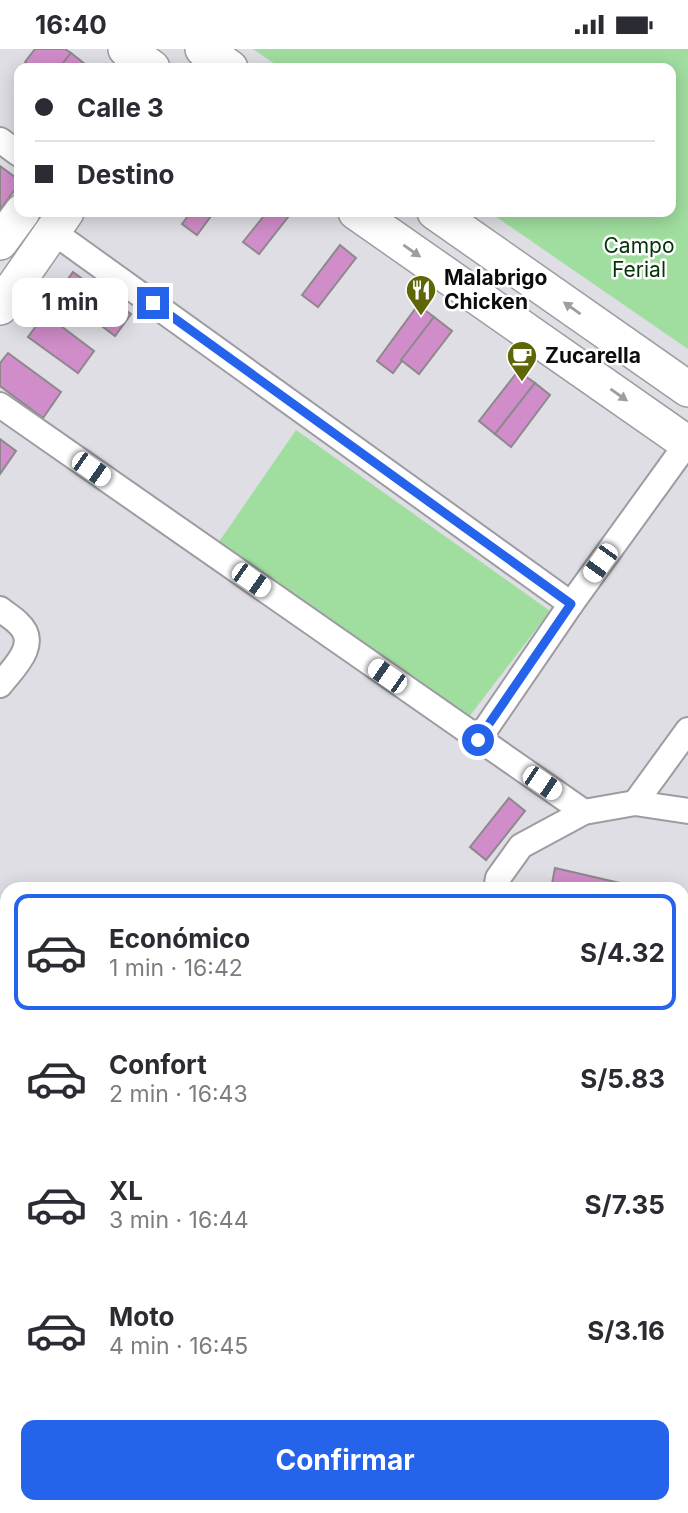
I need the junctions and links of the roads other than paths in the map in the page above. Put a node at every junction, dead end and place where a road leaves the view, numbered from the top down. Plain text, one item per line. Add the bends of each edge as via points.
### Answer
1 (190, 49) edge
2 (202, 49) edge
3 (178, 63) edge
4 (223, 63) edge
5 (18, 217) edge
6 (363, 217) edge
7 (442, 217) edge
8 (59, 221) edge
9 (0, 242) edge
10 (0, 307) edge
11 (688, 389) edge
12 (0, 405) edge
13 (688, 443) edge
14 (571, 604) junction
15 (0, 609) edge
16 (0, 685) edge
17 (688, 730) edge
18 (478, 740) junction
19 (635, 803) junction
20 (688, 811) edge
21 (584, 812) junction
22 (497, 882) edge

1 - 3 main road
2 - 4 main road
5 - 9 main road
6 -> 13 main road
11 -> 7 main road
8 - 10 main road
8 - 14 street
12 - 18 street
13 - 14 street
14 - 18 street
15 - 16 street via 26,632 27,647
17 - 19 street
18 - 21 street
19 - 20 street
19 - 21 street
21 - 22 street via 521,846

